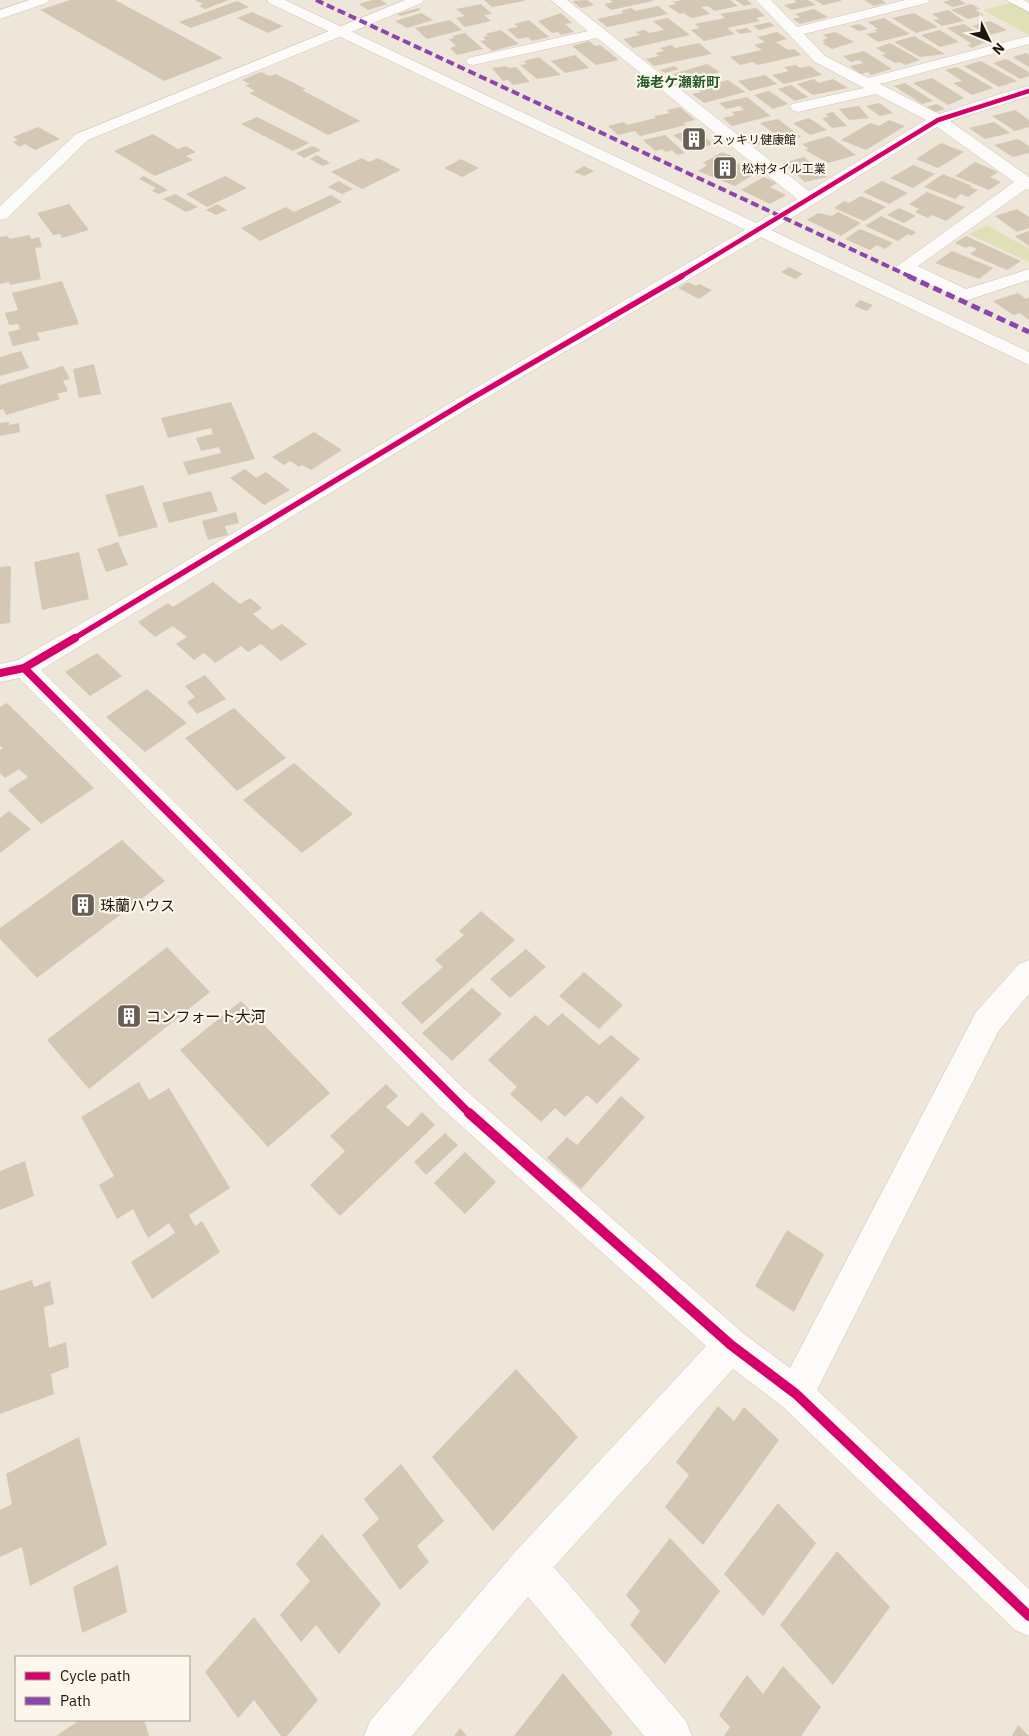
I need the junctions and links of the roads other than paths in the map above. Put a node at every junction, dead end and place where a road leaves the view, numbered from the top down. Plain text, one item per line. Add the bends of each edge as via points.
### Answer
1 (42, 0) edge
2 (274, 0) edge
3 (417, 0) edge
4 (558, 0) edge
5 (763, 0) edge
6 (922, 0) edge
7 (1013, 0) edge
8 (1029, 8) edge
9 (0, 15) edge
10 (340, 31) junction
11 (794, 32) junction
12 (599, 33) junction
13 (1029, 40) edge
14 (473, 62) dead end
15 (872, 86) junction
16 (1029, 91) edge
17 (1008, 96) junction
18 (798, 107) dead end
19 (1029, 108) edge
20 (938, 120) junction
21 (1027, 183) edge
22 (808, 199) junction
23 (0, 215) edge
24 (760, 230) junction
25 (1029, 274) edge
26 (1029, 359) edge
27 (12, 670) edge
28 (1029, 972) edge
29 (731, 1345) junction
30 (796, 1394) junction
31 (528, 1567) junction
32 (1029, 1616) edge
33 (386, 1736) edge
34 (671, 1736) edge

1 - 9 street
2 - 10 street
3 - 10 street
4 - 12 street
5 - 11 street
6 - 11 street
7 - 8 street
10 - 23 street via 82,136
10 - 24 street
11 - 15 street via 820,59
12 - 14 street
12 - 22 street
13 - 15 street
15 - 18 street
15 - 20 street
16 - 17 street
17 - 19 street
17 - 20 street
20 - 21 street
20 - 22 street
21 - 25 street via 905,267 966,295
22 - 24 street
24 - 26 street
24 - 27 street
27 - 29 street via 450,1096
28 - 30 street via 987,1022
29 - 30 street
29 - 31 street
30 - 32 street
31 - 33 street
31 - 34 street

